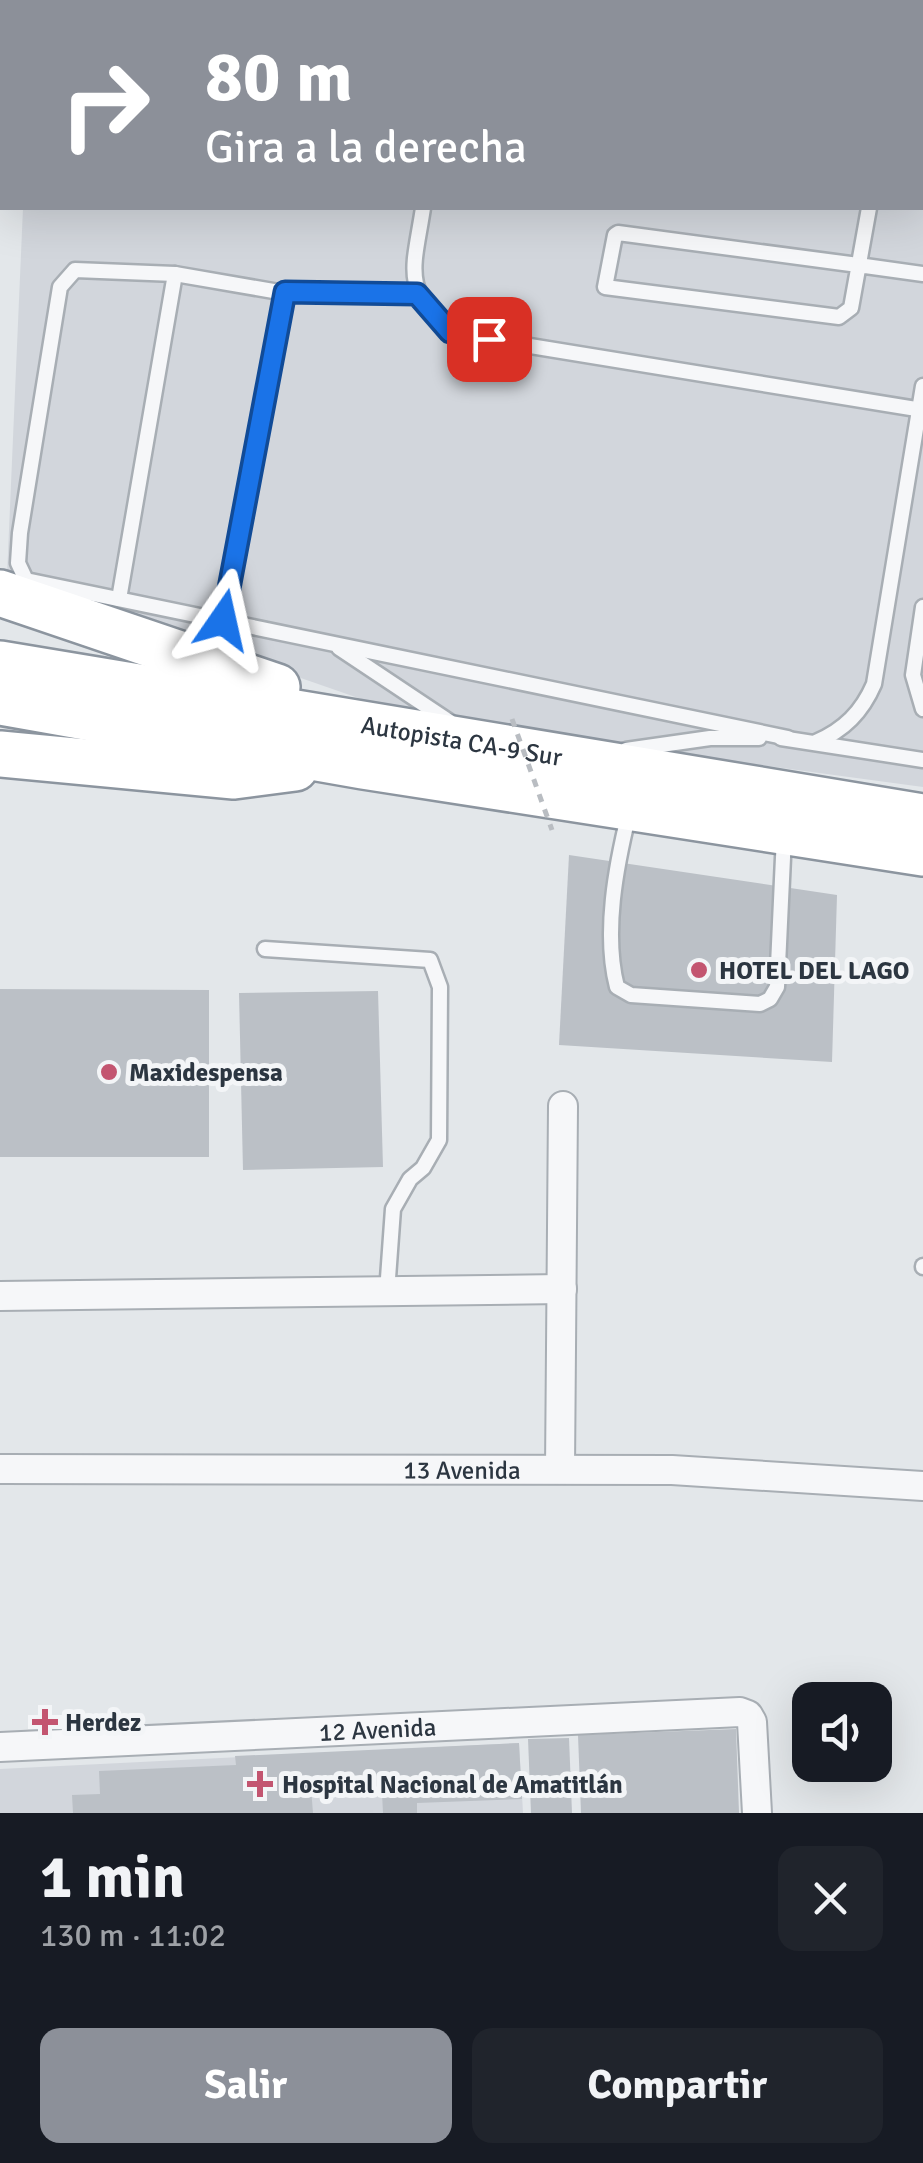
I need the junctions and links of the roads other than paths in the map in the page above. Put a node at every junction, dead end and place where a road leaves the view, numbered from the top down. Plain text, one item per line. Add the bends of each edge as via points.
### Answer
1 (423, 210) edge
2 (870, 210) edge
3 (858, 265) junction
4 (175, 274) junction
5 (923, 274) edge
6 (285, 292) junction
7 (417, 294) junction
8 (923, 386) edge
9 (921, 410) edge
10 (0, 594) edge
11 (119, 598) junction
12 (923, 607) edge
13 (223, 620) junction
14 (921, 629) edge
15 (330, 642) junction
16 (0, 664) edge
17 (0, 702) edge
18 (923, 709) edge
19 (398, 728) junction
20 (496, 730) junction
21 (788, 738) junction
22 (816, 742) junction
23 (0, 754) edge
24 (574, 758) junction
25 (923, 760) edge
26 (342, 762) junction
27 (630, 807) junction
28 (923, 816) edge
29 (784, 830) junction
30 (923, 854) edge
31 (265, 949) dead end
32 (563, 1106) dead end
33 (562, 1289) junction
34 (387, 1292) junction
35 (0, 1296) edge
36 (560, 1468) junction
37 (0, 1469) edge
38 (923, 1486) edge
39 (0, 1747) edge
40 (757, 1813) edge

1 - 7 lane
2 - 3 lane
3 - 3 lane via 618,233 605,285 839,318 850,308
3 - 5 lane
4 - 6 lane
4 - 11 lane
4 - 11 lane via 81,268 60,287 18,563 26,580
6 - 7 lane
6 - 13 lane
7 - 9 lane via 450,332
8 - 9 lane
9 - 22 lane via 874,684 848,723
10 - 19 highway
11 - 13 lane
12 - 14 lane
13 - 15 lane
14 - 18 lane via 913,675
15 - 20 lane
15 - 21 lane
16 - 19 highway, Autopista CA-9 Sur
17 - 26 highway, Autopista CA-9 Sur
19 - 20 highway, Autopista CA-9 Sur
20 - 24 highway, Autopista CA-9 Sur
21 - 22 lane
21 - 24 lane via 710,738
22 - 25 lane
23 - 26 highway via 234,776
24 - 28 highway, Autopista CA-9 Sur
26 - 27 highway, Autopista CA-9 Sur
27 - 29 highway, Autopista CA-9 Sur
27 - 29 lane via 614,871 612,969 617,987 630,995 760,1004 770,999 778,987
29 - 30 highway, Autopista CA-9 Sur
31 - 34 lane via 430,960 440,987 439,1140 393,1209
32 - 33 street
33 - 34 street
33 - 36 street
34 - 35 street
36 - 37 street, 13 Avenida
36 - 38 street, 13 Avenida
39 - 40 street, 12 Avenida via 740,1712 752,1722

